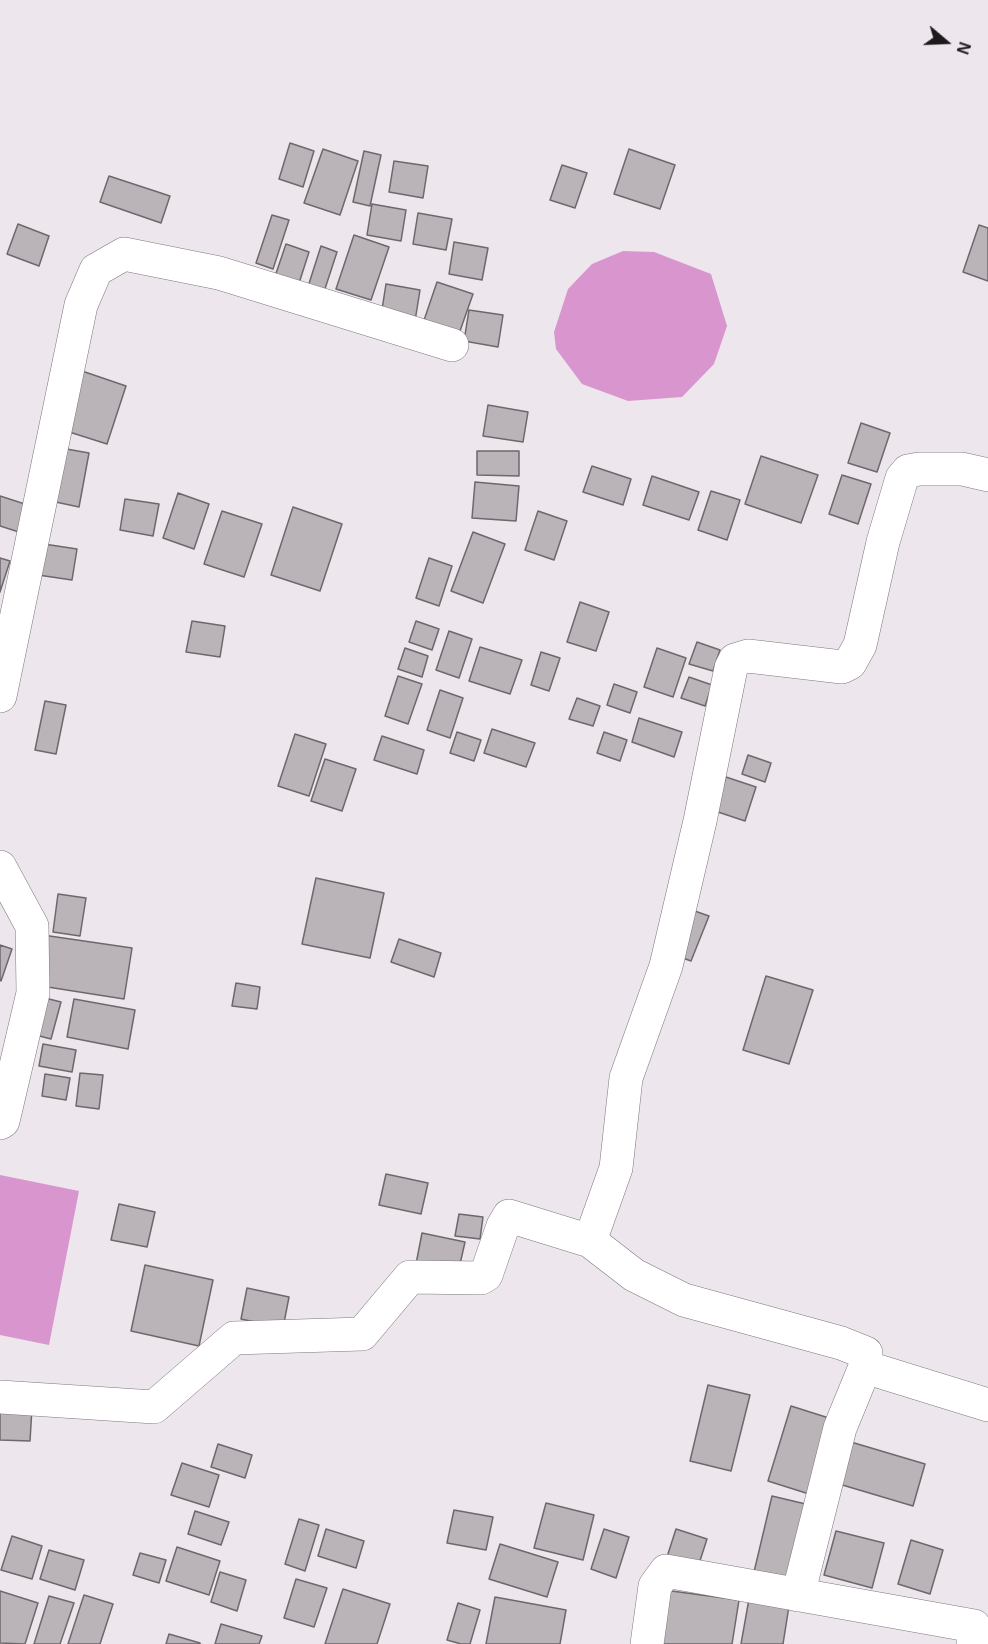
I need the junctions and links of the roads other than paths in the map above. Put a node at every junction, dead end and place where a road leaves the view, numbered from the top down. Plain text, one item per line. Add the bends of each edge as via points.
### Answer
1 (452, 345) dead end
2 (988, 475) edge
3 (0, 696) edge
4 (0, 867) edge
5 (0, 1123) edge
6 (590, 1241) junction
7 (865, 1367) junction
8 (0, 1397) edge
9 (988, 1405) edge
10 (798, 1594) junction
11 (647, 1644) edge
12 (973, 1644) edge

1 - 3 street via 219,273 124,254 96,270 81,305
2 - 6 street via 962,469 919,469 908,471 902,478 860,645 850,663 842,667 748,656 735,660 666,966 626,1078 616,1168
4 - 5 street via 32,926 33,993
6 - 7 street via 634,1275 684,1300 841,1343 866,1353
6 - 8 street via 509,1216 486,1275 481,1278 410,1277 362,1334 234,1338 154,1407
7 - 9 street
7 - 10 street via 840,1428
10 - 11 street via 666,1571 655,1586
10 - 12 street via 974,1626

